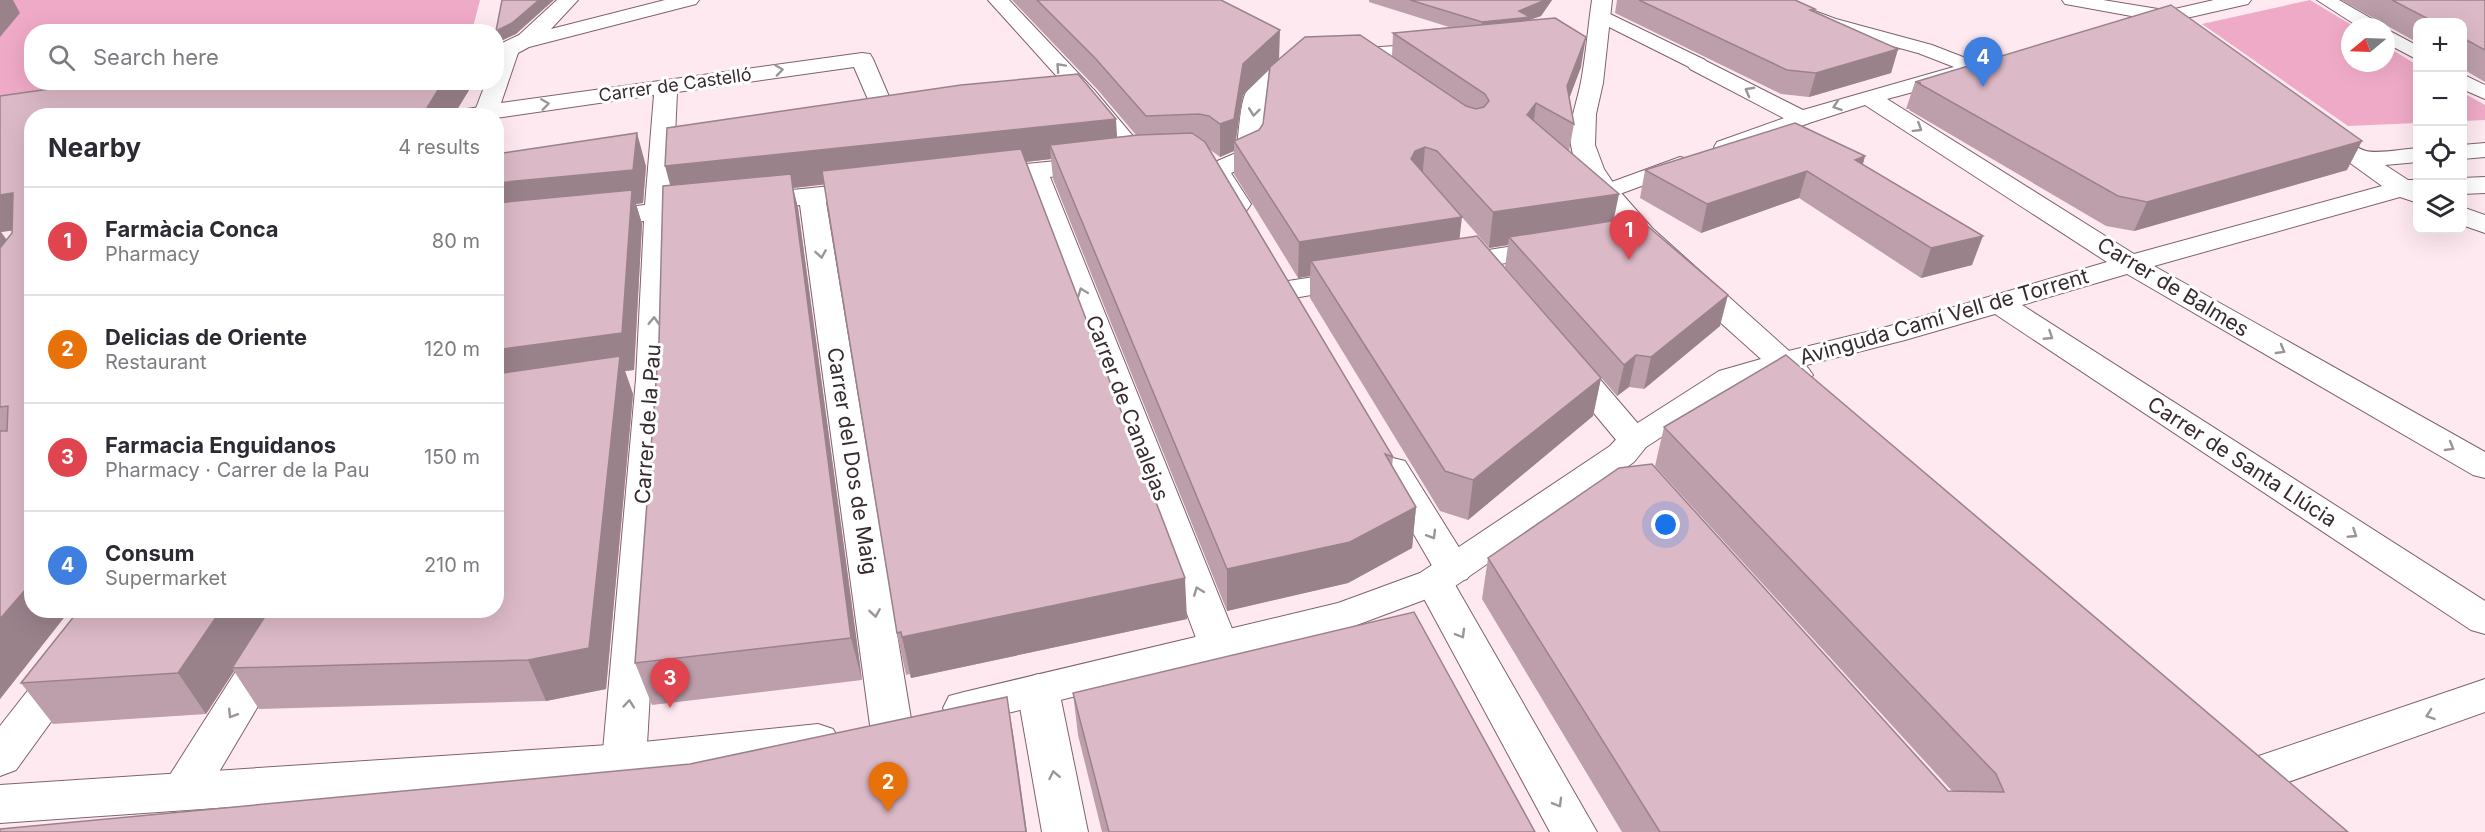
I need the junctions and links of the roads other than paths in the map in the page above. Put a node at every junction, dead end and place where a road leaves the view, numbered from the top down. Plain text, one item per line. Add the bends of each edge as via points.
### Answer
1 (568, 0) edge
2 (689, 0) edge
3 (998, 0) edge
4 (1602, 0) edge
5 (1768, 0) edge
6 (2071, 0) edge
7 (2142, 0) edge
8 (2241, 0) edge
9 (2326, 0) edge
10 (2164, 16) junction
11 (2357, 18) edge
12 (2113, 30) edge
13 (1595, 31) junction
14 (2187, 33) edge
15 (2395, 40) edge
16 (1277, 48) edge
17 (1452, 48) edge
18 (509, 49) edge
19 (2413, 51) edge
20 (1364, 56) junction
21 (1298, 59) junction
22 (1997, 62) edge
23 (1698, 64) joint
24 (1974, 68) junction
25 (1394, 77) edge
26 (2467, 82) edge
27 (666, 86) junction
28 (494, 90) edge
29 (2485, 93) edge
30 (1087, 96) junction
31 (1868, 97) junction
32 (1054, 99) edge
33 (488, 108) edge
34 (504, 111) edge
35 (2301, 117) edge
36 (1801, 118) junction
37 (863, 123) edge
38 (2485, 150) edge
39 (2467, 152) edge
40 (2413, 155) edge
41 (2359, 159) junction
42 (1035, 171) junction
43 (965, 179) edge
44 (2485, 185) edge
45 (2467, 186) edge
46 (894, 187) edge
47 (2412, 190) edge
48 (1606, 192) junction
49 (812, 196) junction
50 (658, 212) junction
51 (2467, 217) edge
52 (566, 221) edge
53 (2485, 225) edge
54 (1253, 230) edge
55 (1459, 234) edge
56 (1642, 234) junction
57 (1610, 240) edge
58 (1574, 245) edge
59 (1480, 259) junction
60 (2130, 264) junction
61 (1424, 268) edge
62 (1378, 275) edge
63 (1503, 286) edge
64 (2000, 304) junction
65 (1306, 321) edge
66 (1547, 339) edge
67 (1783, 362) junction
68 (652, 379) junction
69 (618, 384) edge
70 (1819, 394) edge
71 (1378, 444) edge
72 (1633, 457) junction
73 (2485, 468) edge
74 (1444, 576) junction
75 (107, 618) edge
76 (291, 618) edge
77 (2485, 620) edge
78 (1219, 646) junction
79 (1038, 690) junction
80 (2485, 695) edge
81 (867, 730) junction
82 (0, 758) edge
83 (624, 762) junction
84 (2262, 773) edge
85 (184, 791) junction
86 (0, 804) edge
87 (1065, 832) edge
88 (1574, 832) edge

1 - 18 street
2 - 18 street
30 -> 3 street
4 - 13 street
5 - 24 street
6 - 10 street
7 - 10 street
8 - 10 street
9 - 11 street
10 - 12 street
10 - 14 street
13 - 23 street
13 - 48 street via 1583,145 1591,169
15 - 19 street
16 - 21 street
17 - 20 street
20 - 21 street
20 - 25 street
21 -> 54 street via 1256,95 1248,157 1208,163
22 - 24 street
36 -> 23 street
24 - 31 street
26 - 29 street
34 -> 27 street, Carrer de Castelló
27 -> 37 street, Carrer de Castelló via 862,59 898,118
27 - 50 street, Carrer de la Pau
28 - 33 street
30 - 32 street
30 - 42 street via 1149,159
31 -> 36 street
31 -> 60 street, Carrer de Balmes
35 - 41 street
36 - 48 street
38 - 39 street
40 - 41 street
41 - 47 street
42 - 43 street
78 -> 42 street, Carrer de Canalejas
44 - 45 street
46 - 49 street
47 - 60 street, Avinguda Camí Vell de Torrent
48 - 56 street
49 - 50 street
49 -> 81 street, Carrer del Dos de Maig
50 - 52 street
68 -> 50 street, Carrer de la Pau
51 - 53 street
55 - 59 street
56 - 57 street
56 - 67 street
58 - 59 street
59 - 61 street
59 - 63 street
60 - 64 street, Avinguda Camí Vell de Torrent
60 -> 73 street, Carrer de Balmes
62 - 65 street via 1282,280
64 - 67 street, Avinguda Camí Vell de Torrent
64 -> 77 street, Carrer de Santa Llúcia
66 - 72 street
67 - 70 street
67 - 72 street, Avinguda Camí Vell de Torrent via 1730,378
68 - 69 street
83 -> 68 street, Carrer de la Pau
71 -> 74 street
72 - 74 street, Avinguda Camí Vell de Torrent
74 - 78 street, Avinguda Camí Vell de Torrent via 1347,615
74 -> 88 street
75 - 82 street
76 -> 85 street
78 - 79 street, Avinguda Camí Vell de Torrent
79 - 81 street, Avinguda Camí Vell de Torrent
87 -> 79 street
80 -> 84 street
81 - 83 street, Avinguda Camí Vell de Torrent via 819,741
83 - 85 street, Avinguda Camí Vell de Torrent
85 - 86 street, Avinguda Camí Vell de Torrent

